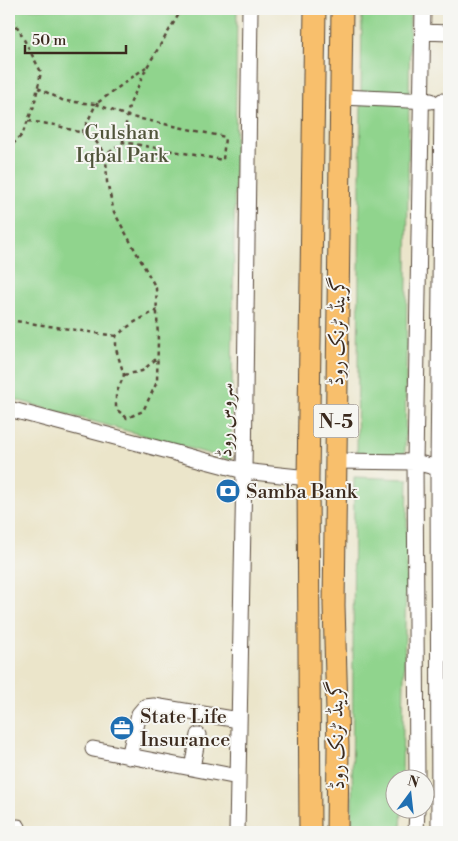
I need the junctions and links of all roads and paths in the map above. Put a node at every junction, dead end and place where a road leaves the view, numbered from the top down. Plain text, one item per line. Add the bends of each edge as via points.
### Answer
1 (182, 9) edge
2 (250, 9) edge
3 (315, 9) edge
4 (342, 9) edge
5 (423, 9) edge
6 (9, 11) edge
7 (9, 21) edge
8 (17, 29) junction
9 (423, 32) junction
10 (449, 33) edge
11 (147, 67) junction
12 (38, 88) junction
13 (340, 97) junction
14 (422, 101) junction
15 (446, 101) edge
16 (96, 104) junction
17 (127, 116) junction
18 (28, 121) junction
19 (82, 133) junction
20 (123, 142) junction
21 (9, 148) edge
22 (106, 156) junction
23 (157, 310) junction
24 (9, 320) edge
25 (116, 336) junction
26 (158, 358) junction
27 (124, 375) junction
28 (9, 408) edge
29 (336, 461) junction
30 (415, 462) junction
31 (443, 468) edge
32 (244, 471) junction
33 (308, 478) junction
34 (239, 720) junction
35 (198, 735) dead end
36 (93, 749) dead end
37 (129, 756) junction
38 (192, 768) junction
39 (417, 768) edge
40 (238, 777) junction
41 (416, 818) edge
42 (237, 832) edge
43 (310, 832) edge
44 (337, 832) edge
45 (416, 832) edge
46 (439, 832) edge

1 - 11 path
2 - 32 street, سروس روڈ
3 - 33 highway, گرینڈ ٹرنک روڈ / N-5
4 - 13 highway, گرینڈ ٹرنک روڈ / N-5
5 - 9 street
6 - 8 path
7 - 8 path
8 - 12 path via 41,72
9 - 10 street
9 - 14 street
11 - 16 path
11 - 17 path
12 - 16 path via 64,100
12 - 18 path
13 - 14 street
13 - 29 highway, گرینڈ ٹرنک روڈ / N-5
14 - 15 street
14 - 30 street
15 - 31 street
16 - 17 path
16 - 19 path
17 - 20 path
17 - 20 path via 225,137 223,160
18 - 19 path
18 - 21 path via 22,135
19 - 22 path via 92,136
20 - 22 path
22 - 23 path via 107,182 114,212 156,288
23 - 25 path
23 - 26 path
24 - 25 path
25 - 27 path via 116,349
26 - 27 path via 142,371
26 - 27 path via 157,382 143,411 127,418 116,410 116,394
28 - 32 street
29 - 30 street
29 - 44 highway, گرینڈ ٹرنک روڈ / N-5
30 - 31 street
30 - 39 street
31 - 46 street
32 - 33 street
32 - 34 street, سروس روڈ
33 - 43 highway, گرینڈ ٹرنک روڈ / N-5
34 - 37 street via 145,707 139,714
34 - 40 street, سروس روڈ
35 - 38 street
36 - 37 street
37 - 38 street
38 - 40 street
40 - 42 street, سروس روڈ
41 - 45 street

